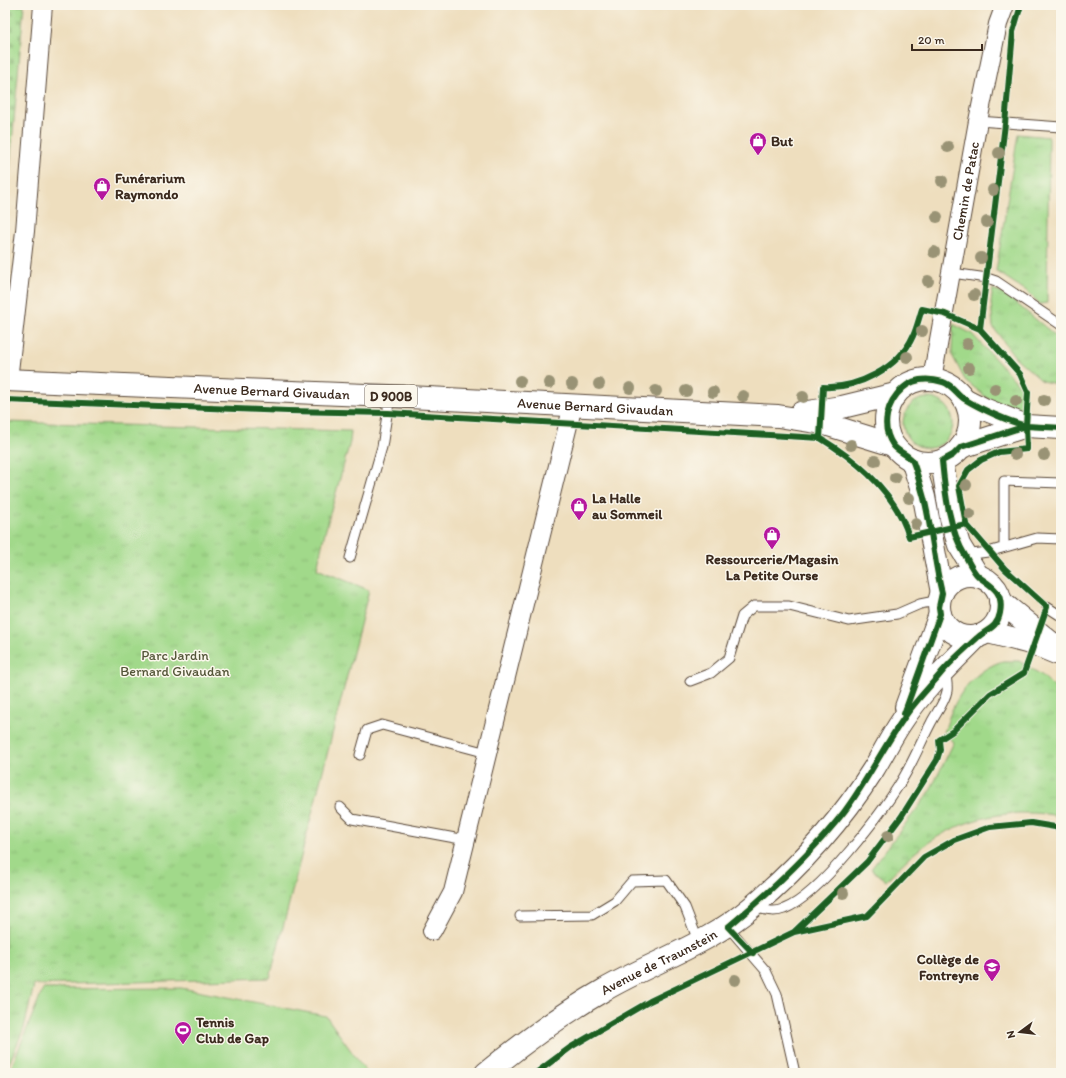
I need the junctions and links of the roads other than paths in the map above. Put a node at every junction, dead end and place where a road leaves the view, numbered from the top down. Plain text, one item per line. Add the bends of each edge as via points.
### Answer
1 (43, 5) edge
2 (1005, 5) edge
3 (978, 122) junction
4 (1061, 127) edge
5 (952, 273) junction
6 (10, 321) edge
7 (1061, 325) edge
8 (932, 379) junction
9 (6, 380) edge
10 (896, 394) junction
11 (390, 396) junction
12 (964, 399) junction
13 (573, 405) junction
14 (778, 416) junction
15 (1026, 426) junction
16 (1061, 428) edge
17 (893, 445) junction
18 (961, 447) junction
19 (912, 460) junction
20 (942, 461) junction
21 (1061, 483) edge
22 (1061, 538) edge
23 (1004, 547) junction
24 (965, 555) junction
25 (350, 558) dead end
26 (978, 576) junction
27 (1000, 601) junction
28 (941, 602) junction
29 (1047, 607) dead end
30 (1061, 616) edge
31 (983, 634) junction
32 (1061, 651) edge
33 (1061, 656) edge
34 (946, 667) junction
35 (690, 681) dead end
36 (902, 720) junction
37 (487, 753) junction
38 (360, 755) dead end
39 (340, 807) dead end
40 (466, 840) junction
41 (753, 906) junction
42 (520, 916) dead end
43 (728, 927) junction
44 (432, 931) dead end
45 (699, 943) junction
46 (486, 1073) edge
47 (795, 1073) edge

1 - 6 street via 25,231
2 - 3 street, Chemin de Patac via 998,24
3 - 4 lane
3 - 5 street, Chemin de Patac
5 - 7 lane via 996,281
5 - 8 street, Chemin de Patac
6 - 9 street
8 - 10 main road via 918,380 906,385
8 - 12 main road via 945,382 956,389
9 - 11 main road, Avenue Bernard Givaudan / D 900B
10 - 14 main road, D 900B via 842,407
10 - 17 main road via 889,406 886,419 887,432
11 - 13 main road, Avenue Bernard Givaudan / D 900B
11 - 25 lane via 382,448
12 - 15 main road
12 - 18 main road via 970,415 968,432
13 - 14 main road, Avenue Bernard Givaudan / D 900B
13 - 37 street
14 - 17 main road, D 900B via 822,423
15 - 16 main road
15 - 18 main road
17 - 19 main road
18 - 20 main road
19 - 20 main road via 927,463
19 - 28 main road via 924,497
20 - 24 main road via 952,518 959,545
21 - 23 lane via 1004,481
22 - 23 lane via 1037,538
23 - 24 lane
24 - 26 main road
26 - 27 main road via 997,590
26 - 28 main road via 968,575 948,584
27 - 31 main road via 1000,613 996,623
27 - 32 main road
28 - 31 main road via 945,625 955,633 966,637
28 - 35 lane via 920,604 897,614 849,621 789,606 754,606 742,616 729,658 711,673
28 - 36 main road, Avenue de Traunstein
29 - 30 lane
31 - 33 main road via 1034,644
31 - 34 main road, Avenue de Traunstein
34 - 36 main road, Avenue de Traunstein
34 - 41 lane via 947,691 938,711 903,779 877,817 834,867 798,902 783,910 766,911
36 - 41 main road, Avenue de Traunstein via 873,771 844,812 784,879
37 - 38 lane via 382,725 367,730
37 - 40 street
39 - 40 lane via 352,819
40 - 44 street via 453,892
41 - 43 main road, Avenue de Traunstein
42 - 45 lane via 592,915 615,901 632,881 666,880 685,907
43 - 45 main road, Avenue de Traunstein
43 - 47 lane via 753,953 766,971 777,994
45 - 46 main road, Avenue de Traunstein via 605,990 549,1025

